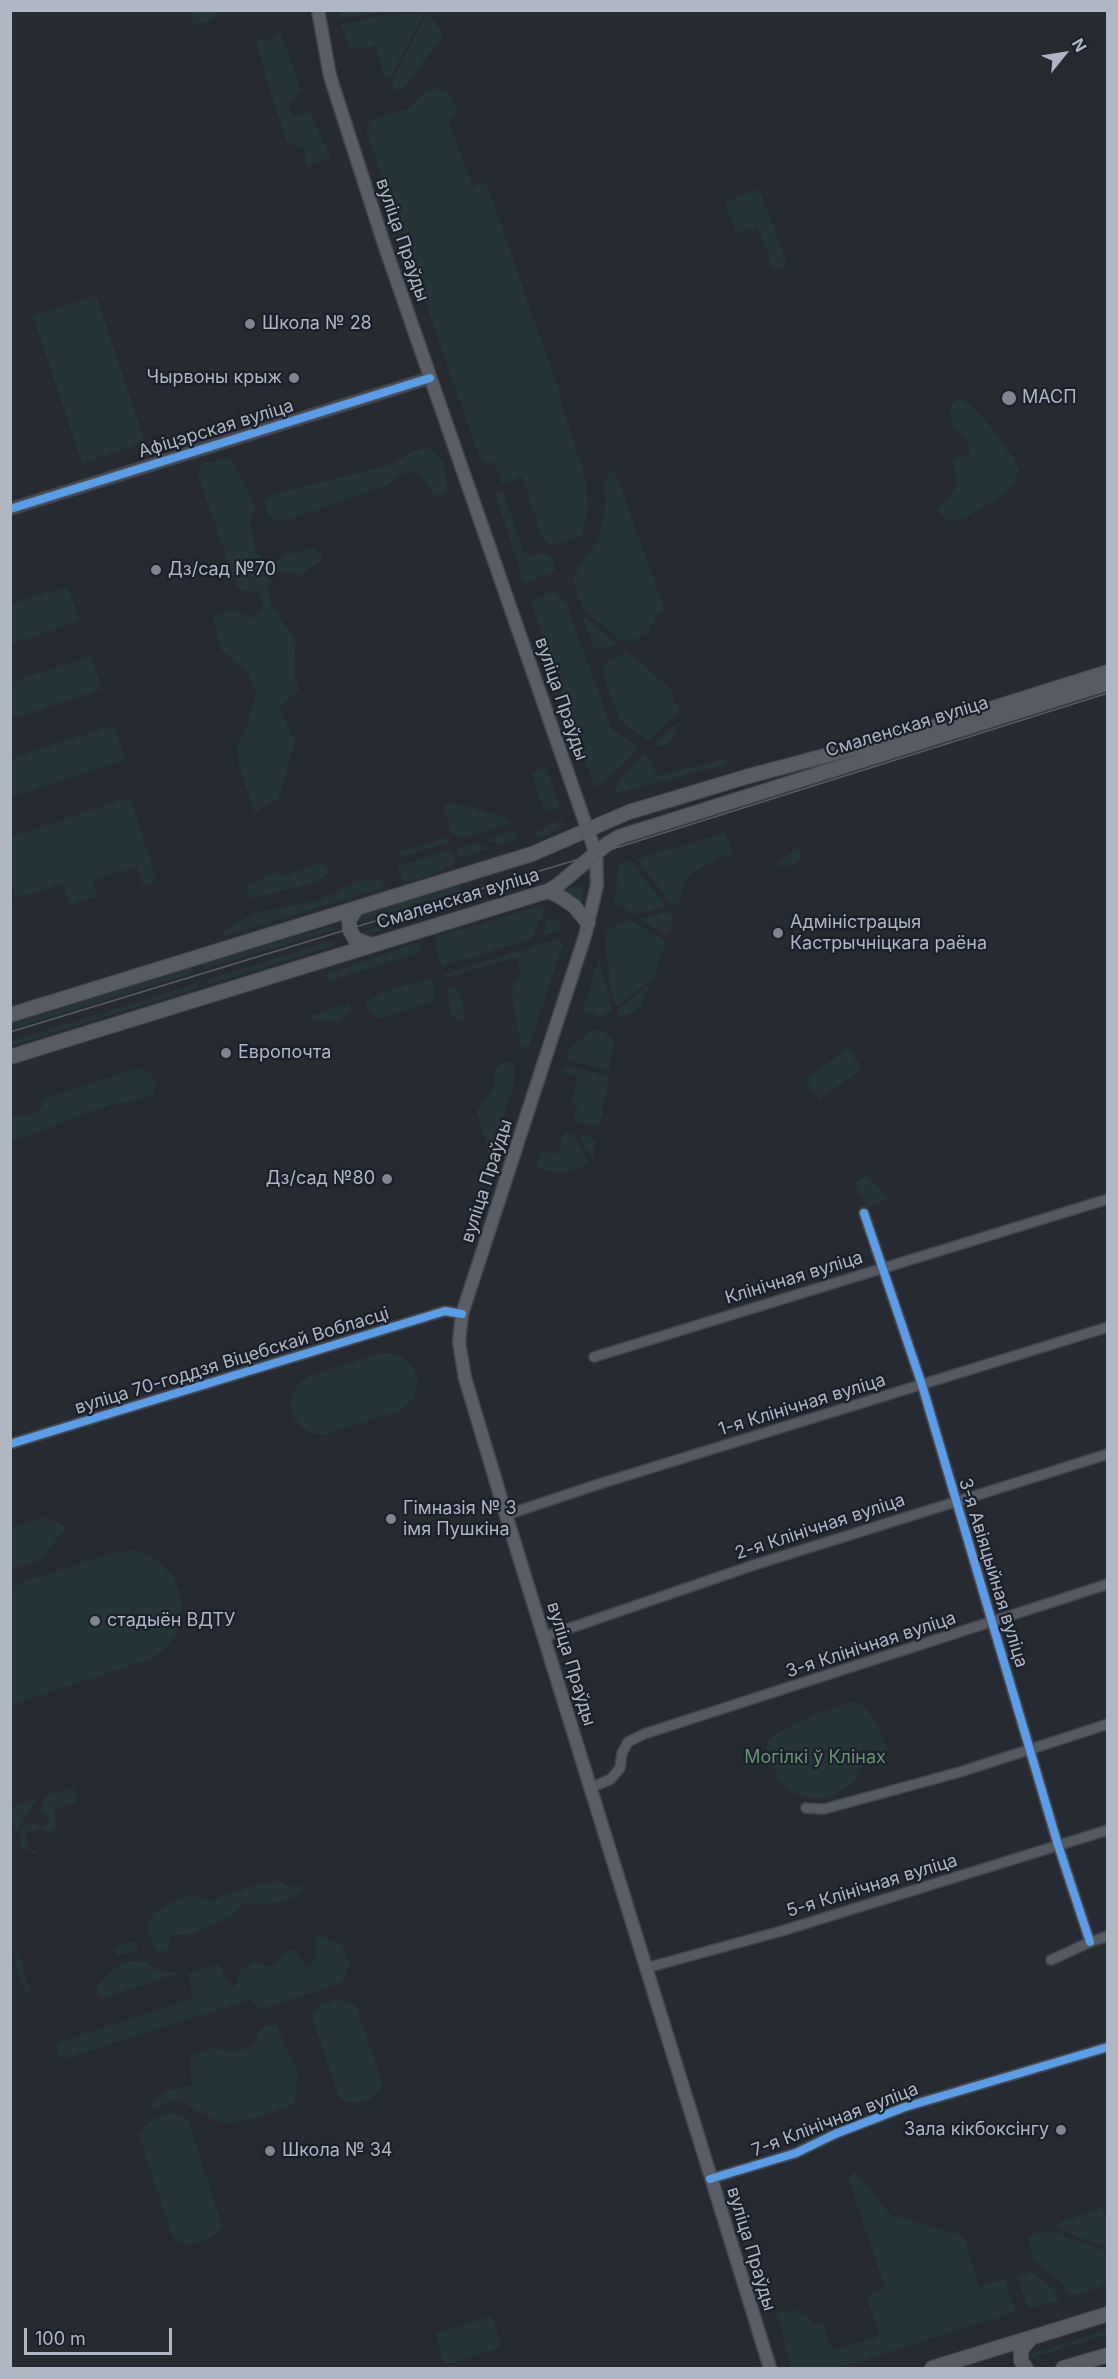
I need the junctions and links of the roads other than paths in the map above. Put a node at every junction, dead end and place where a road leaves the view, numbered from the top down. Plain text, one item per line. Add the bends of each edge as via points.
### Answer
1 (318, 10) edge
2 (430, 378) junction
3 (10, 509) edge
4 (1107, 672) edge
5 (1107, 683) edge
6 (588, 831) junction
7 (596, 854) junction
8 (548, 891) junction
9 (357, 908) junction
10 (325, 917) junction
11 (588, 923) junction
12 (369, 944) junction
13 (335, 955) junction
14 (10, 1015) edge
15 (10, 1057) edge
16 (1107, 1199) edge
17 (864, 1213) dead end
18 (881, 1269) junction
19 (462, 1314) junction
20 (1107, 1327) edge
21 (594, 1357) dead end
22 (922, 1385) junction
23 (10, 1444) edge
24 (1107, 1454) edge
25 (955, 1502) junction
26 (506, 1515) junction
27 (1107, 1584) edge
28 (993, 1623) junction
29 (544, 1637) junction
30 (1107, 1724) edge
31 (1031, 1750) junction
32 (590, 1788) junction
33 (806, 1808) dead end
34 (1107, 1830) edge
35 (1058, 1845) junction
36 (1107, 1936) edge
37 (1090, 1942) junction
38 (1051, 1960) dead end
39 (646, 1968) junction
40 (1107, 2047) edge
41 (710, 2179) junction
42 (1107, 2314) edge
43 (1031, 2338) junction
44 (996, 2349) junction
45 (1107, 2355) edge
46 (770, 2368) edge
47 (932, 2368) edge
48 (1016, 2368) edge
49 (1026, 2368) edge
50 (1064, 2368) edge

1 - 2 main road, вуліца Праўды via 330,76
2 - 3 street, Афіцэрская вуліца
2 - 6 main road, вуліца Праўды
4 - 6 main road, Смаленская вуліца via 933,727 679,796 629,812
5 - 7 main road, Смаленская вуліца via 630,834 607,844
6 - 7 main road, вуліца Праўды
6 - 9 main road, Смаленская вуліца via 532,854
7 - 8 main road, Смаленская вуліца
7 - 11 main road, вуліца Праўды via 598,877
8 - 11 main road via 574,906
8 - 12 main road, Смаленская вуліца
9 - 10 main road, Смаленская вуліца
9 - 12 main road via 351,915 350,930 355,939
10 - 13 main road via 338,924 343,933 342,947
10 - 14 main road, Смаленская вуліца
11 - 19 main road, вуліца Праўды
12 - 13 main road, Смаленская вуліца
13 - 15 main road, Смаленская вуліца
16 - 18 street, Клінічная вуліца
17 - 18 street, 3-я Авіяцыйная вуліца
18 - 21 street, Клінічная вуліца
18 - 22 street, 3-я Авіяцыйная вуліца
19 - 23 street, вуліца 70-годдзя Віцебскай Вобласці via 445,1311
19 - 26 main road, вуліца Праўды via 459,1342 465,1378
20 - 22 street, 1-я Клінічная вуліца
22 - 25 street, 3-я Авіяцыйная вуліца
22 - 26 street, 1-я Клінічная вуліца
24 - 25 street, 2-я Клінічная вуліца
25 - 28 street, 3-я Авіяцыйная вуліца
25 - 29 street, 2-я Клінічная вуліца
26 - 29 main road, вуліца Праўды
27 - 28 street, 3-я Клінічная вуліца
28 - 31 street, 3-я Авіяцыйная вуліца
28 - 32 street, 3-я Клінічная вуліца via 644,1734 628,1742 620,1768 611,1779
29 - 32 main road, вуліца Праўды
30 - 31 street
31 - 33 street via 824,1809
31 - 35 street, 3-я Авіяцыйная вуліца
32 - 39 main road, вуліца Праўды
34 - 35 street, 5-я Клінічная вуліца
35 - 37 street, 3-я Авіяцыйная вуліца
35 - 39 street, 5-я Клінічная вуліца via 785,1930
36 - 37 street
37 - 38 street
39 - 41 main road, вуліца Праўды
40 - 41 street, 7-я Клінічная вуліца via 905,2107 796,2153
41 - 46 main road, вуліца Праўды
42 - 43 main road
43 - 44 main road
43 - 49 main road via 1021,2350
44 - 47 main road
44 - 48 main road via 1010,2354
45 - 50 main road

